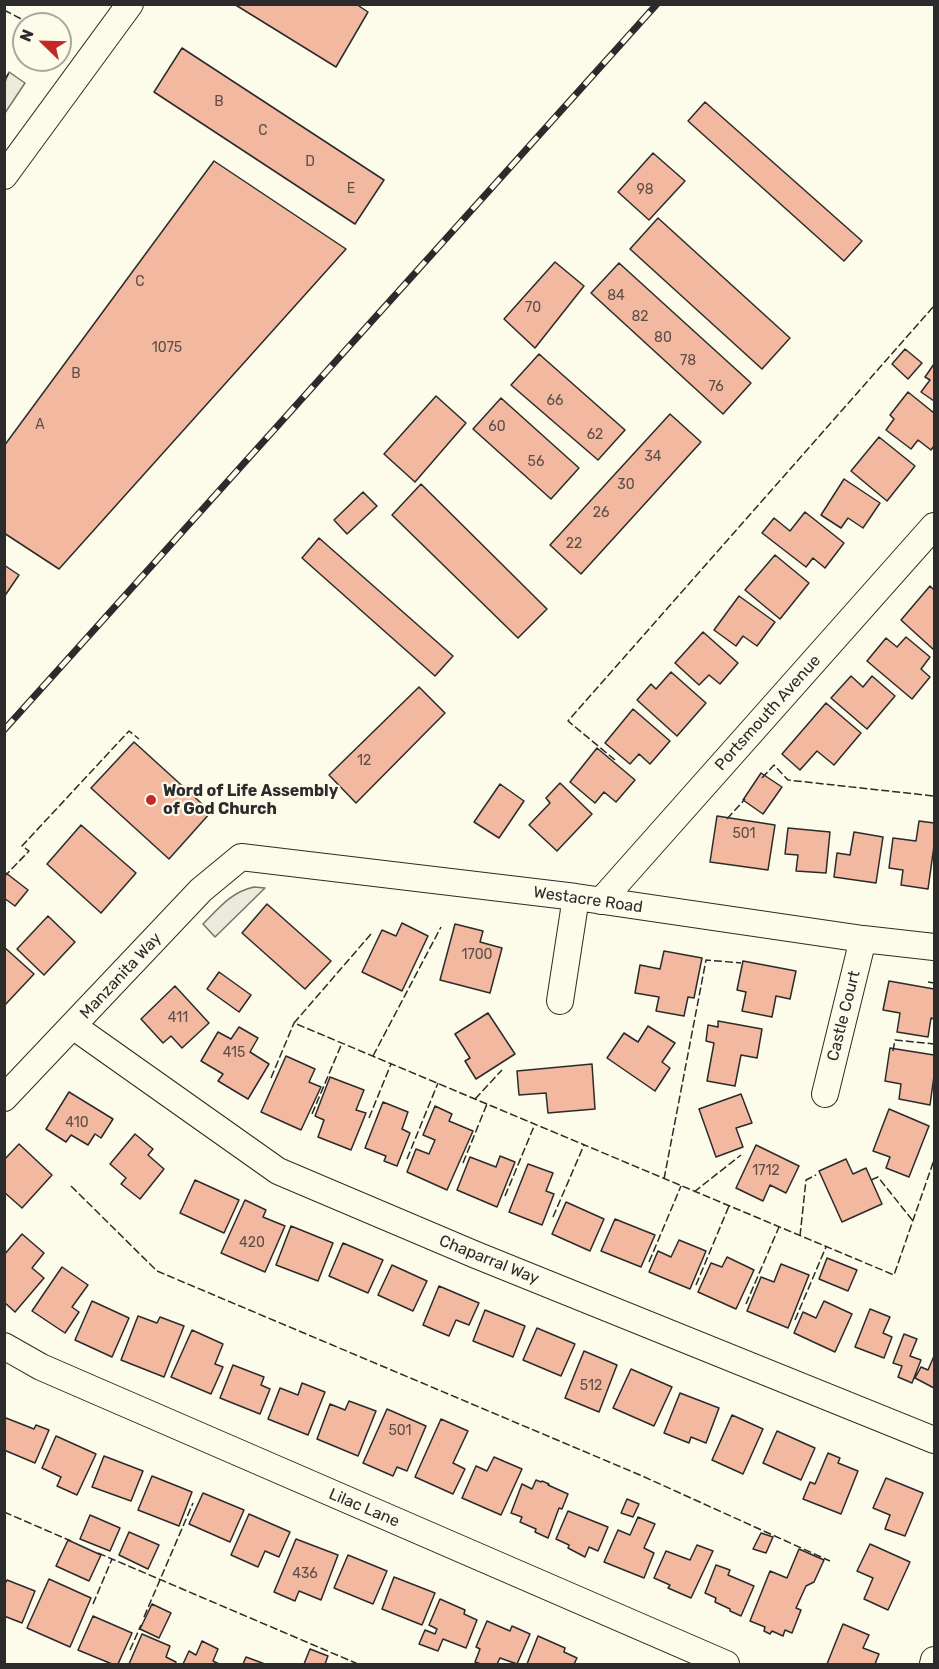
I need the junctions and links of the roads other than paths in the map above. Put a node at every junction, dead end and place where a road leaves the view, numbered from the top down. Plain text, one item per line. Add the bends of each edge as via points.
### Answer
1 (130, 4) edge
2 (4, 176) edge
3 (934, 526) edge
4 (242, 858) joint
5 (589, 899) junction
6 (863, 939) junction
7 (934, 947) edge
8 (560, 1001) dead end
9 (73, 1026) junction
10 (825, 1094) dead end
11 (4, 1098) edge
12 (4, 1346) edge
13 (934, 1440) edge
14 (934, 1660) edge
15 (726, 1665) edge
16 (933, 1665) edge

1 - 2 street
3 - 5 street, Portsmouth Avenue
4 - 5 street, Westacre Road
4 - 9 street, Manzanita Way via 201,890
5 - 6 street, Westacre Road
5 - 8 street
6 - 7 street, Westacre Road
6 - 10 street, Castle Court
9 - 11 street, Manzanita Way
9 - 13 street, Chaparral Way via 278,1172
12 - 15 street, Lilac Lane via 41,1367
14 - 16 street

